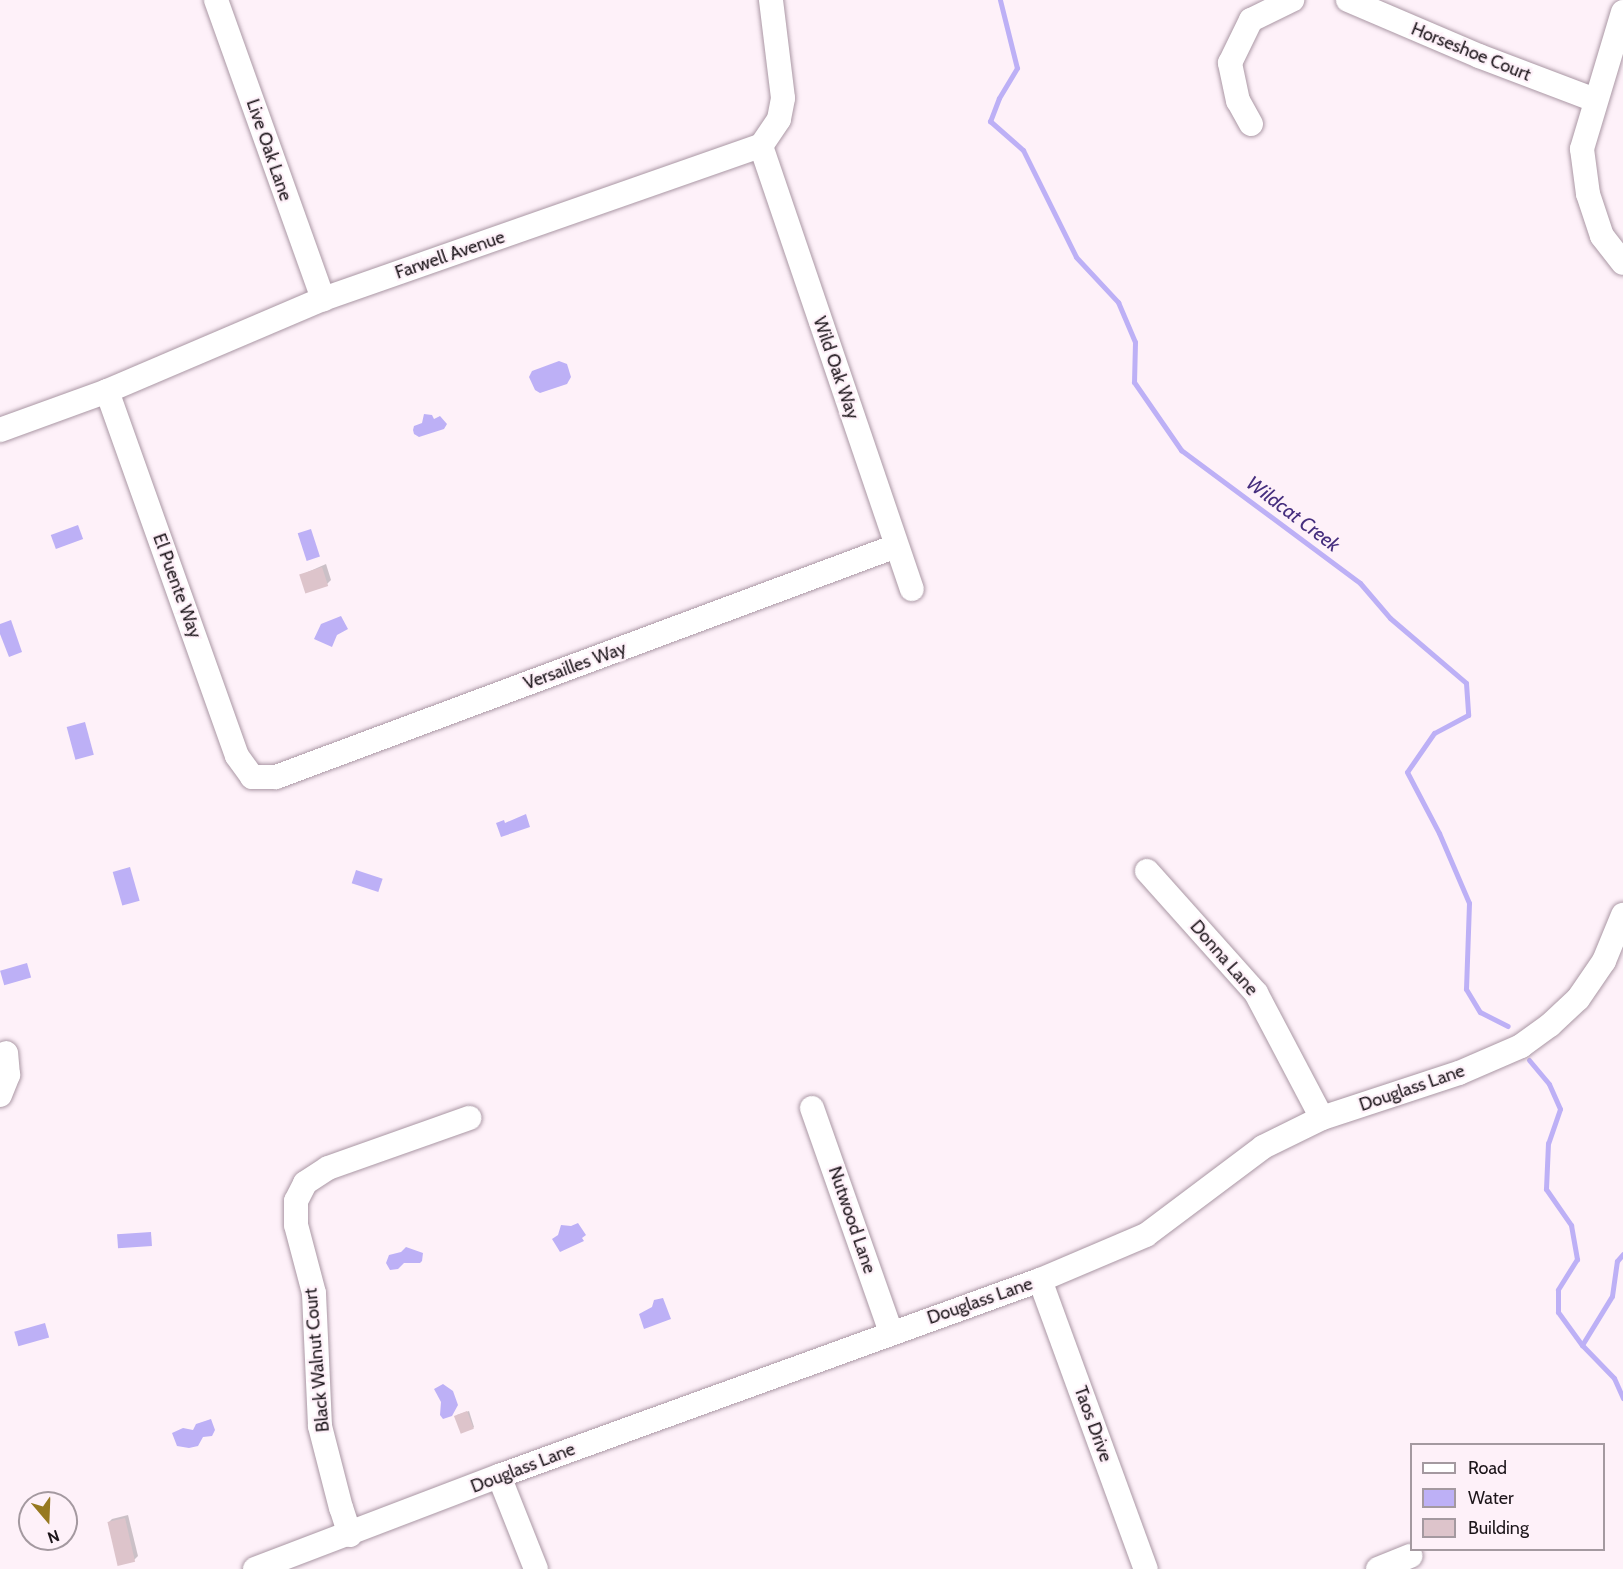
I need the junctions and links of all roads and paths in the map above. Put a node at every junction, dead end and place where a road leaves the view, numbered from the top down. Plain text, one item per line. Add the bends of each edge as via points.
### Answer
1 (216, 0) edge
2 (771, 0) edge
3 (1292, 0) edge
4 (1348, 0) edge
5 (1623, 12) edge
6 (1595, 100) junction
7 (1251, 124) dead end
8 (761, 146) junction
9 (1623, 263) edge
10 (323, 299) junction
11 (107, 391) junction
12 (0, 430) edge
13 (896, 546) junction
14 (912, 589) dead end
15 (252, 777) joint
16 (1147, 872) dead end
17 (1623, 915) edge
18 (6, 1053) dead end
19 (0, 1095) edge
20 (812, 1108) dead end
21 (470, 1118) dead end
22 (1322, 1118) junction
23 (1040, 1280) junction
24 (891, 1332) junction
25 (499, 1476) junction
26 (350, 1534) junction
27 (1411, 1557) dead end
28 (255, 1569) edge
29 (536, 1569) edge
30 (1146, 1569) edge
31 (1378, 1569) edge

1 - 10 street, Live Oak Lane
2 - 8 street via 783,98 779,119
3 - 7 street via 1251,20 1230,63 1238,100
4 - 6 street, Horseshoe Court
5 - 6 street
6 - 9 street via 1582,149 1588,194 1602,236
8 - 10 street, Farwell Avenue
8 - 13 street, Wild Oak Way
10 - 11 street, Farwell Avenue
11 - 12 street, Farwell Avenue
11 - 15 street, El Puente Way via 237,756
13 - 14 street, Wild Oak Way
13 - 15 street, Versailles Way via 276,777
16 - 22 street, Donna Lane via 1256,993
17 - 22 street, Douglass Lane via 1604,961 1578,999 1521,1046 1460,1073
18 - 19 street via 8,1075
20 - 24 street, Nutwood Lane
21 - 26 street, Black Walnut Court via 328,1168 305,1183 296,1201 296,1225 314,1293 320,1426
22 - 23 street, Douglass Lane via 1263,1147 1146,1234
23 - 24 street, Douglass Lane
23 - 30 street, Taos Drive
24 - 25 street, Douglass Lane
25 - 26 street, Douglass Lane
25 - 29 street
26 - 28 street, Douglass Lane
27 - 31 street

